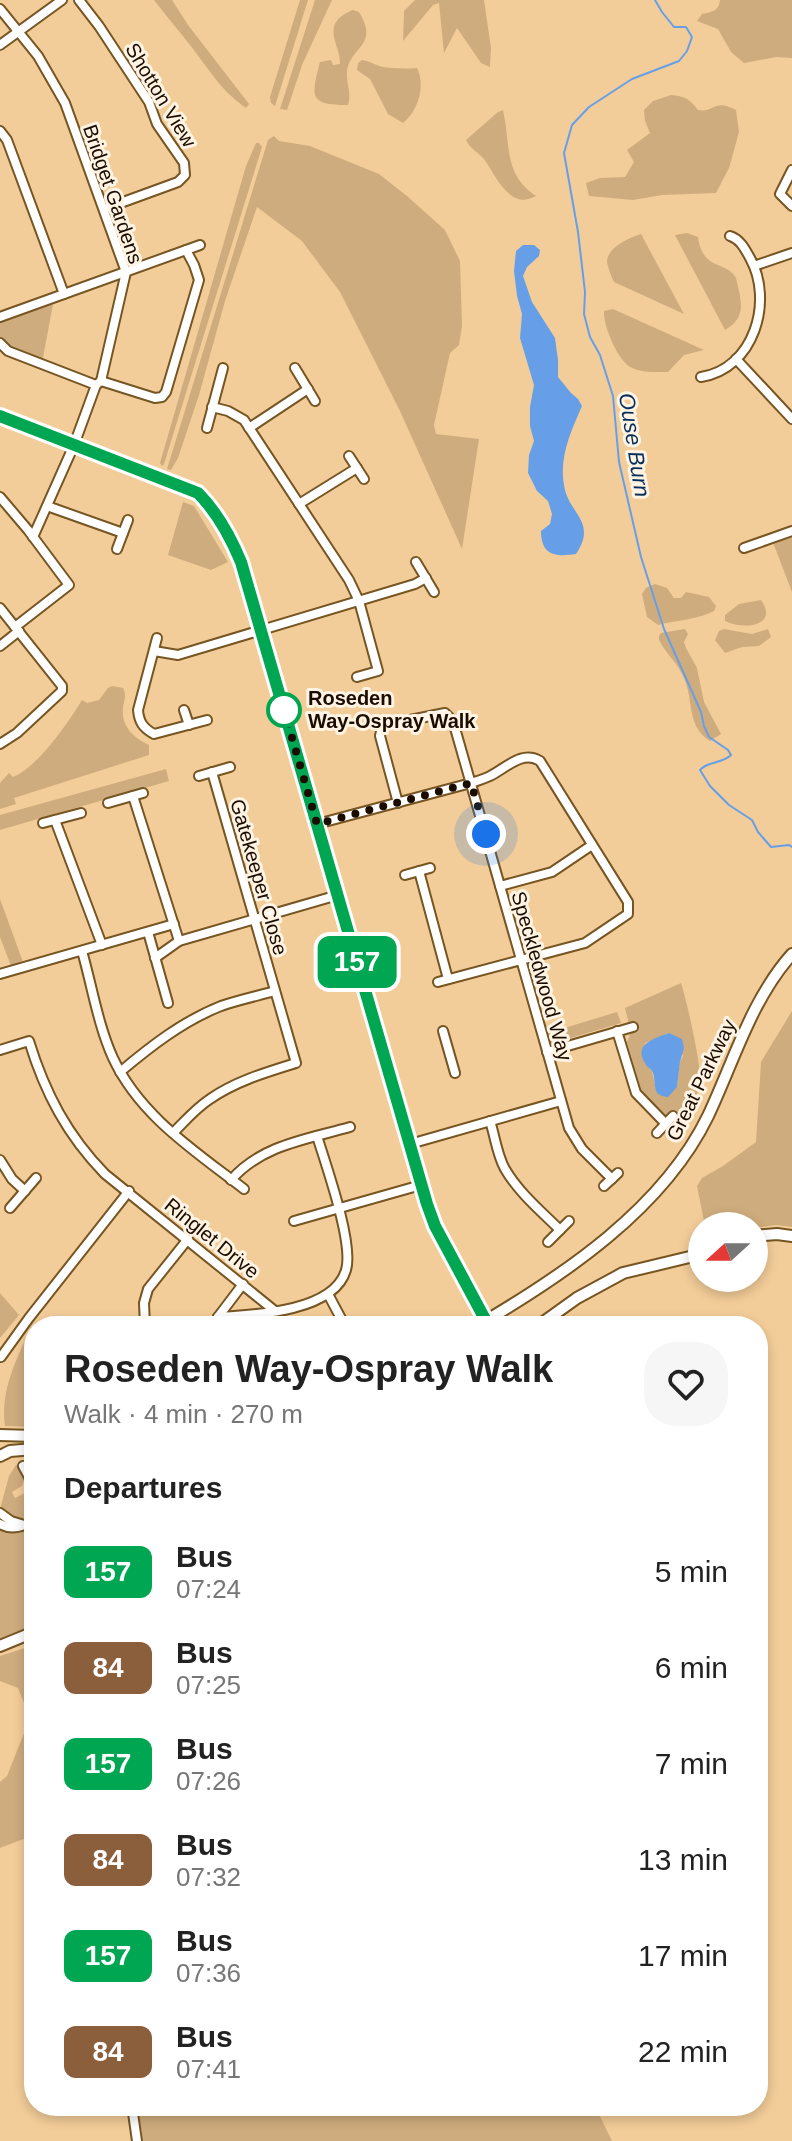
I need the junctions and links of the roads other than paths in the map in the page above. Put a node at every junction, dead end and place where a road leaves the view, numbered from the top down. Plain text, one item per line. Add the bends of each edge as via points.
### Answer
1 (62, 0) edge
2 (79, 0) edge
3 (0, 9) edge
4 (18, 31) junction
5 (0, 45) edge
6 (0, 131) edge
7 (792, 170) edge
8 (792, 206) edge
9 (104, 209) junction
10 (730, 236) dead end
11 (200, 245) dead end
12 (186, 250) junction
13 (792, 253) edge
14 (754, 266) junction
15 (126, 272) junction
16 (64, 294) junction
17 (0, 317) edge
18 (0, 343) edge
19 (736, 359) junction
20 (223, 368) dead end
21 (295, 368) dead end
22 (701, 377) dead end
23 (99, 383) junction
24 (308, 389) junction
25 (315, 401) dead end
26 (212, 407) junction
27 (0, 416) edge
28 (792, 419) edge
29 (207, 428) dead end
30 (249, 428) junction
31 (74, 445) junction
32 (349, 456) dead end
33 (357, 468) junction
34 (364, 479) dead end
35 (0, 497) edge
36 (299, 504) junction
37 (47, 506) junction
38 (128, 520) dead end
39 (792, 531) edge
40 (123, 533) junction
41 (33, 537) junction
42 (754, 544) junction
43 (744, 548) dead end
44 (117, 549) dead end
45 (759, 557) dead end
46 (416, 562) dead end
47 (426, 578) junction
48 (434, 592) dead end
49 (359, 601) junction
50 (0, 608) edge
51 (17, 629) junction
52 (261, 630) junction
53 (157, 638) dead end
54 (0, 646) edge
55 (154, 651) junction
56 (357, 677) dead end
57 (184, 710) dead end
58 (207, 720) dead end
59 (189, 725) junction
60 (0, 744) edge
61 (230, 767) dead end
62 (212, 772) junction
63 (199, 776) dead end
64 (471, 783) junction
65 (143, 793) dead end
66 (133, 796) junction
67 (108, 803) dead end
68 (398, 803) junction
69 (81, 813) dead end
70 (55, 820) junction
71 (43, 823) dead end
72 (317, 824) junction
73 (592, 845) junction
74 (430, 868) dead end
75 (419, 871) junction
76 (405, 875) dead end
77 (500, 886) junction
78 (338, 895) junction
79 (255, 919) junction
80 (174, 924) junction
81 (148, 932) junction
82 (179, 941) junction
83 (102, 945) junction
84 (82, 951) junction
85 (792, 954) edge
86 (155, 958) junction
87 (521, 960) junction
88 (0, 974) edge
89 (448, 979) junction
90 (438, 982) dead end
91 (275, 991) junction
92 (168, 1003) dead end
93 (633, 1027) dead end
94 (443, 1031) dead end
95 (617, 1031) junction
96 (0, 1050) edge
97 (547, 1052) junction
98 (120, 1072) junction
99 (455, 1073) dead end
100 (561, 1101) junction
101 (673, 1116) dead end
102 (490, 1121) junction
103 (666, 1124) junction
104 (350, 1127) dead end
105 (173, 1133) junction
106 (657, 1133) dead end
107 (317, 1136) junction
108 (410, 1144) junction
109 (0, 1160) edge
110 (36, 1178) dead end
111 (611, 1179) dead end
112 (231, 1180) junction
113 (421, 1185) junction
114 (244, 1189) dead end
115 (25, 1191) junction
116 (129, 1191) junction
117 (10, 1208) dead end
118 (338, 1208) junction
119 (294, 1221) dead end
120 (569, 1221) dead end
121 (560, 1230) junction
122 (768, 1235) edge
123 (792, 1236) edge
124 (188, 1239) junction
125 (548, 1242) dead end
126 (688, 1257) edge
127 (243, 1284) junction
128 (328, 1294) junction
129 (275, 1311) junction
130 (31, 1316) edge
131 (145, 1316) edge
132 (220, 1316) edge
133 (248, 1316) edge
134 (340, 1316) edge
135 (478, 1316) edge
136 (492, 1316) edge
137 (552, 1316) edge
138 (24, 1325) edge
139 (1, 1357) edge
140 (0, 1435) edge
141 (24, 1436) edge
142 (24, 1450) edge
143 (0, 1456) edge
144 (0, 1513) edge
145 (24, 1522) edge
146 (0, 1524) edge
147 (24, 1525) edge
148 (24, 1637) edge
149 (0, 1646) edge
150 (133, 2116) edge
151 (137, 2141) edge

1 - 4 street
2 - 9 street, Shotton View via 184,163 185,175 178,182
3 - 4 street, Bridget Gardens
4 - 5 street
4 - 9 street, Bridget Gardens via 65,103
6 - 16 street
7 - 8 street via 780,194
9 - 15 street, Bridget Gardens
10 - 14 street
11 - 12 street
12 - 15 street
12 - 23 street via 199,280 166,392 155,398
13 - 14 street
14 - 19 street via 760,293 758,322
15 - 16 street
15 - 23 street, Bridget Gardens
16 - 17 street
18 - 23 street via 8,351
19 - 22 street
19 - 28 street
20 - 26 street
21 - 24 street
23 - 31 street, Bridget Gardens
24 - 25 street
24 - 30 street
26 - 29 street
26 - 30 street via 236,414
27 - 31 street
30 - 36 street
31 - 37 street, Bridget Gardens
31 - 52 street via 198,493 241,562
32 - 33 street
33 - 34 street
33 - 36 street
35 - 41 street
36 - 49 street
37 - 40 street
37 - 41 street, Bridget Gardens
38 - 40 street
39 - 42 street
40 - 44 street
41 - 51 street via 69,585
42 - 43 street
42 - 45 street
46 - 47 street
47 - 48 street
47 - 49 street
49 - 52 street
49 - 56 street via 378,671
50 - 51 street
51 - 54 street
51 - 60 street via 62,691
52 - 55 street via 178,655
52 - 72 street
53 - 55 street
55 - 59 street via 139,720 154,734
57 - 59 street
58 - 59 street
61 - 62 street
62 - 63 street
62 - 79 street, Gatekeeper Close
64 - 68 street
64 - 68 street, Speckledwood Way via 450,716 438,713 390,724 380,736
64 - 73 street via 519,759 535,758
64 - 77 street, Speckledwood Way
65 - 66 street
66 - 67 street
66 - 80 street
68 - 72 street
69 - 70 street
70 - 71 street
70 - 83 street
72 - 78 street
73 - 77 street via 552,872
73 - 87 street via 628,902 628,914 585,943
74 - 75 street
75 - 76 street
75 - 89 street
77 - 87 street, Speckledwood Way
78 - 79 street
78 - 108 street
79 - 82 street
79 - 91 street, Gatekeeper Close
80 - 81 street
80 - 82 street
81 - 83 street
81 - 86 street
82 - 86 street
83 - 84 street
84 - 88 street
84 - 98 street
85 - 136 street, Great Parkway via 745,1028 691,1148 661,1185 618,1228
86 - 92 street
87 - 89 street
87 - 97 street, Speckledwood Way
89 - 90 street
91 - 98 street via 206,1013 155,1043
91 - 105 street, Gatekeeper Close via 296,1063 223,1091
93 - 95 street
94 - 99 street
95 - 97 street
95 - 103 street via 636,1093
96 - 116 street, Ringlet Drive via 29,1041 68,1129 105,1174
97 - 100 street, Speckledwood Way
98 - 105 street via 137,1099
100 - 102 street
100 - 111 street, Speckledwood Way via 575,1140
101 - 103 street
102 - 108 street
102 - 121 street via 515,1184
103 - 106 street
104 - 107 street
105 - 112 street
107 - 112 street via 262,1155
107 - 118 street
108 - 113 street
109 - 115 street
110 - 115 street
112 - 114 street
113 - 118 street
113 - 135 street
115 - 117 street
116 - 124 street, Ringlet Drive
116 - 130 street
118 - 119 street
118 - 128 street via 347,1241 347,1268
120 - 121 street
121 - 125 street
122 - 123 street
124 - 127 street, Ringlet Drive
124 - 131 street via 148,1289
126 - 137 street via 623,1273
127 - 129 street, Ringlet Drive
127 - 132 street
128 - 129 street
128 - 134 street
129 - 133 street
138 - 139 street
140 - 141 street
142 - 143 street
144 - 145 street
146 - 147 street
148 - 149 street
150 - 151 street

